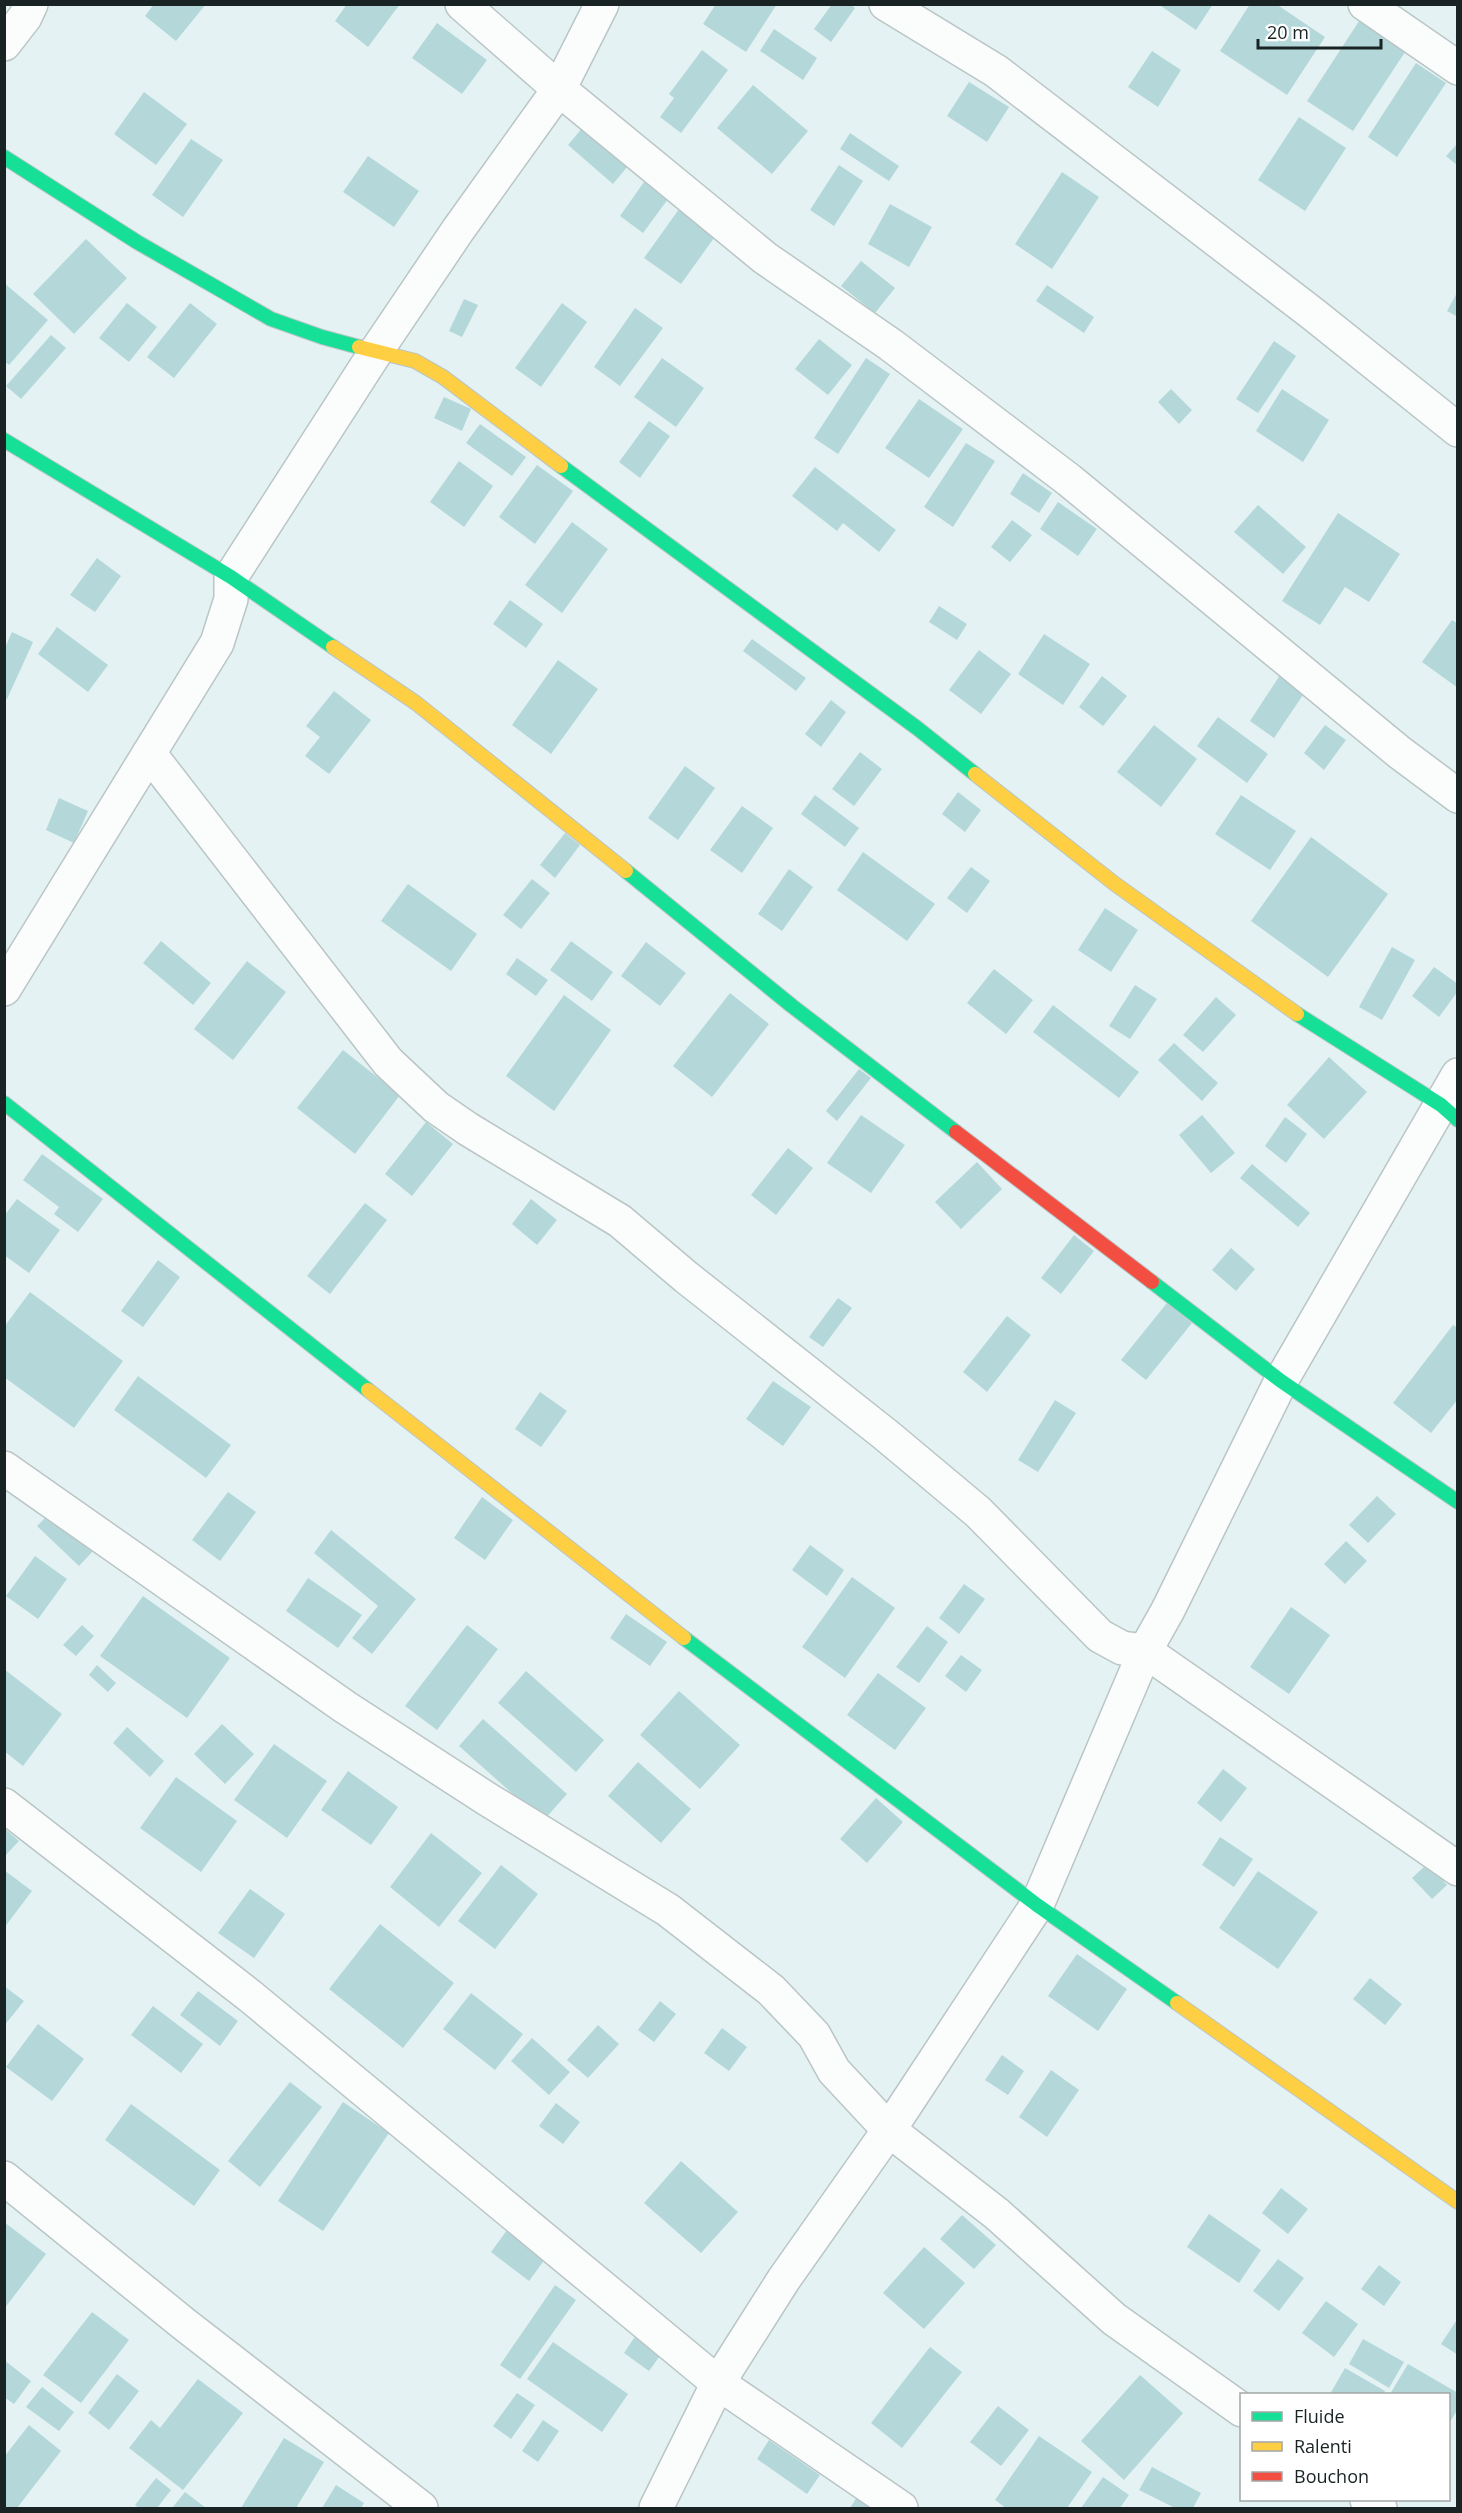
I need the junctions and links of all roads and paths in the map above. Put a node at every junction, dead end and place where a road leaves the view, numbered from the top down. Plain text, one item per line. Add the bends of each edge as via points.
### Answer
1 (31, 4) edge
2 (462, 4) edge
3 (602, 4) edge
4 (886, 4) edge
5 (1365, 4) edge
6 (4, 44) edge
7 (1458, 68) edge
8 (558, 88) junction
9 (4, 157) edge
10 (377, 350) junction
11 (1458, 430) edge
12 (4, 440) edge
13 (231, 577) junction
14 (148, 753) junction
15 (1458, 796) edge
16 (4, 988) edge
17 (1458, 1075) edge
18 (4, 1103) edge
19 (1449, 1112) edge
20 (1281, 1381) junction
21 (4, 1468) edge
22 (1458, 1502) edge
23 (1145, 1651) junction
24 (4, 1805) edge
25 (1458, 1869) edge
26 (1037, 1905) junction
27 (889, 2130) junction
28 (4, 2178) edge
29 (1458, 2202) edge
30 (718, 2383) junction
31 (1240, 2409) edge
32 (421, 2508) edge
33 (656, 2508) edge
34 (901, 2508) edge

1 - 6 street
2 - 8 street
3 - 8 street
4 - 11 street via 996,71
5 - 7 street
8 - 10 street
8 - 15 street via 765,258 891,345 1069,480 1399,752
9 - 10 street via 240,303 322,337
10 - 13 street
10 - 19 street via 415,361 443,377 916,728 1125,891 1278,1002
12 - 13 street
13 - 14 street via 231,599 218,643
13 - 20 street via 416,703 792,1006
14 - 16 street
14 - 23 street via 388,1062 436,1107 620,1221 978,1512 1100,1636 1122,1648
17 - 19 street
18 - 26 street via 692,1645
19 - 20 street
20 - 22 street
20 - 23 street
21 - 27 street via 345,1707 668,1910 771,1990 814,2035 834,2071
23 - 25 street
23 - 26 street
24 - 30 street via 250,1996
26 - 27 street
26 - 29 street
27 - 30 street via 784,2279
27 - 31 street via 996,2214 1113,2319
28 - 32 street
30 - 33 street
30 - 34 street

